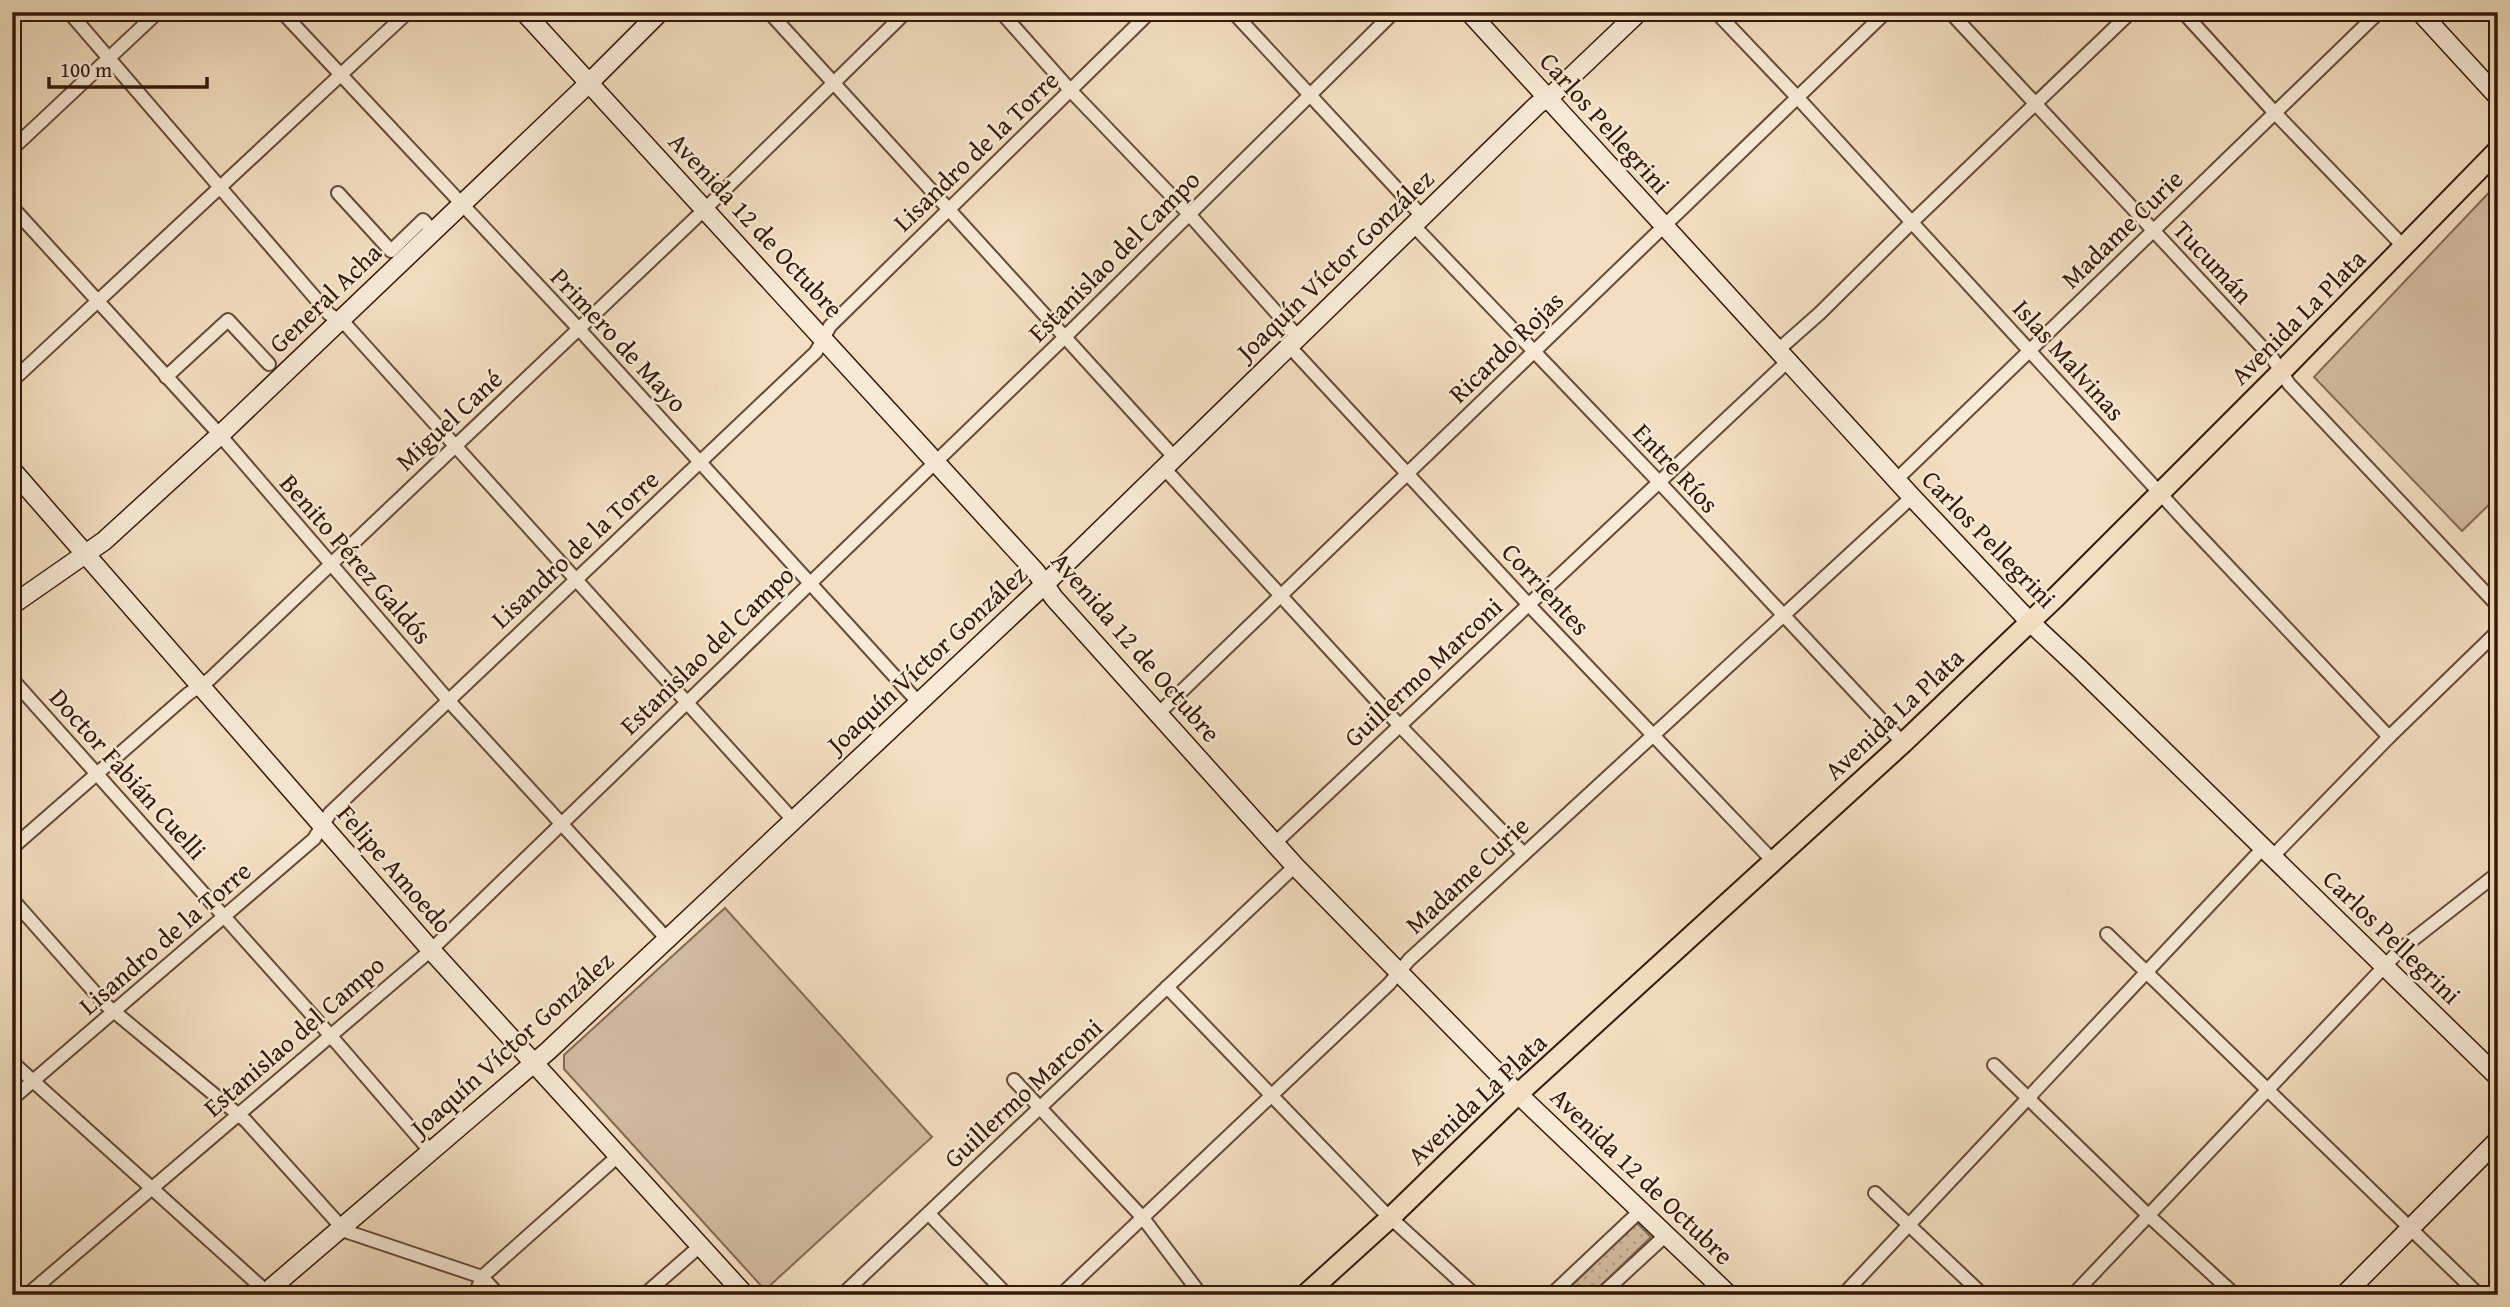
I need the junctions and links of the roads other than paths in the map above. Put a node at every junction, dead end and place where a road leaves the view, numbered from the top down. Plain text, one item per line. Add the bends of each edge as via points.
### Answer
1 (69, 12) edge
2 (158, 12) edge
3 (282, 12) edge
4 (408, 12) edge
5 (524, 12) edge
6 (660, 12) edge
7 (769, 12) edge
8 (905, 12) edge
9 (1001, 12) edge
10 (1150, 12) edge
11 (1233, 12) edge
12 (1394, 12) edge
13 (1469, 12) edge
14 (1639, 12) edge
15 (1716, 12) edge
16 (1886, 12) edge
17 (1950, 12) edge
18 (2131, 12) edge
19 (2183, 12) edge
20 (2379, 12) edge
21 (2420, 12) edge
22 (109, 58) junction
23 (341, 74) junction
24 (834, 82) junction
25 (589, 83) junction
26 (1071, 90) junction
27 (1309, 94) junction
28 (1797, 97) junction
29 (2498, 97) edge
30 (1547, 99) junction
31 (2036, 104) junction
32 (2275, 113) junction
33 (12, 149) edge
34 (2498, 150) edge
35 (221, 187) junction
36 (338, 192) dead end
37 (461, 205) junction
38 (12, 207) edge
39 (705, 209) junction
40 (949, 209) junction
41 (1189, 214) junction
42 (1418, 221) junction
43 (1911, 223) junction
44 (1663, 225) junction
45 (2153, 230) junction
46 (433, 231) junction
47 (2404, 247) junction
48 (97, 301) junction
49 (338, 321) junction
50 (579, 329) junction
51 (1066, 336) junction
52 (823, 337) junction
53 (1294, 341) junction
54 (2029, 350) junction
55 (1534, 352) junction
56 (1782, 356) junction
57 (269, 363) dead end
58 (2281, 372) junction
59 (166, 377) junction
60 (12, 381) edge
61 (219, 435) junction
62 (454, 447) junction
63 (700, 461) junction
64 (935, 462) junction
65 (1169, 462) junction
66 (12, 471) edge
67 (1408, 475) junction
68 (1896, 480) junction
69 (1659, 482) junction
70 (2160, 494) junction
71 (1912, 497) junction
72 (86, 555) junction
73 (330, 564) junction
74 (574, 580) junction
75 (809, 583) junction
76 (1045, 584) junction
77 (1281, 595) junction
78 (1528, 604) junction
79 (12, 605) edge
80 (2498, 606) edge
81 (1782, 615) junction
82 (2030, 622) junction
83 (2498, 631) edge
84 (12, 679) edge
85 (200, 686) junction
86 (448, 700) junction
87 (685, 702) junction
88 (918, 702) junction
89 (1158, 714) junction
90 (1400, 726) junction
91 (1654, 735) junction
92 (2389, 737) junction
93 (1903, 743) junction
94 (97, 774) junction
95 (793, 820) junction
96 (562, 823) junction
97 (322, 826) junction
98 (1275, 844) junction
99 (12, 848) edge
100 (2268, 852) junction
101 (1524, 854) junction
102 (1773, 861) junction
103 (1295, 866) junction
104 (2498, 873) edge
105 (12, 899) edge
106 (224, 916) junction
107 (2107, 934) dead end
108 (667, 939) junction
109 (431, 950) junction
110 (2385, 967) junction
111 (1399, 972) junction
112 (2146, 972) junction
113 (1167, 987) junction
114 (114, 1012) junction
115 (330, 1035) junction
116 (12, 1062) edge
117 (534, 1064) junction
118 (1994, 1065) dead end
119 (2498, 1077) edge
120 (1014, 1080) dead end
121 (33, 1082) junction
122 (2268, 1089) junction
123 (1518, 1094) junction
124 (1272, 1096) junction
125 (2028, 1098) junction
126 (12, 1099) edge
127 (1040, 1108) junction
128 (239, 1114) junction
129 (2498, 1140) edge
130 (430, 1152) junction
131 (618, 1156) junction
132 (151, 1188) junction
133 (1875, 1193) dead end
134 (1640, 1211) junction
135 (929, 1214) junction
136 (2148, 1214) junction
137 (1143, 1218) junction
138 (1390, 1218) junction
139 (1908, 1226) junction
140 (342, 1227) junction
141 (2409, 1229) junction
142 (1666, 1235) junction
143 (700, 1246) junction
144 (482, 1277) junction
145 (267, 1294) edge
146 (27, 1295) edge
147 (475, 1295) edge
148 (499, 1295) edge
149 (644, 1295) edge
150 (745, 1295) edge
151 (842, 1295) edge
152 (1006, 1295) edge
153 (1061, 1295) edge
154 (1201, 1295) edge
155 (1305, 1295) edge
156 (1475, 1295) edge
157 (1551, 1295) edge
158 (1601, 1295) edge
159 (1729, 1295) edge
160 (1843, 1295) edge
161 (1983, 1295) edge
162 (2073, 1295) edge
163 (2235, 1295) edge
164 (2344, 1295) edge
165 (2479, 1295) edge

1 - 22 street
2 - 22 street
3 - 23 street, Primero de Mayo
4 - 23 street
5 - 25 street, Avenida 12 de Octubre
6 - 25 street, General Acha
7 - 24 street
8 - 24 street, Miguel Cané
9 - 26 street, Corrientes
10 - 26 street, Lisandro de la Torre
11 - 27 street, Entre Ríos
12 - 27 street, Estanislao del Campo
13 - 30 street, Carlos Pellegrini
14 - 30 street, Joaquín Víctor González
15 - 28 street, Islas Malvinas
16 - 28 street, Ricardo Rojas
17 - 31 street, Tucumán
18 - 31 street, Guillermo Marconi
19 - 32 street
20 - 32 street, Madame Curie
21 - 29 street
22 - 33 street
22 - 35 street
23 - 35 street
23 - 37 street, Primero de Mayo
24 - 39 street, Miguel Cané
24 - 40 street
25 - 37 street, General Acha
25 - 39 street, Avenida 12 de Octubre
26 - 40 street, Lisandro de la Torre
26 - 41 street, Corrientes
27 - 41 street, Estanislao del Campo
27 - 42 street, Entre Ríos
28 - 43 street, Islas Malvinas
28 - 44 street, Ricardo Rojas
30 - 42 street, Joaquín Víctor González
30 - 44 street, Carlos Pellegrini
31 - 43 street, Guillermo Marconi
31 - 45 street, Tucumán
32 - 45 street, Madame Curie
32 - 47 street
34 - 47 main road, Avenida La Plata
35 - 48 street
35 - 49 street
36 - 46 street via 391,251 423,220
37 - 46 street, General Acha
37 - 50 street, Primero de Mayo
38 - 48 street, Benito Pérez Galdós
39 - 50 street, Miguel Cané
39 - 52 street, Avenida 12 de Octubre
40 - 51 street
40 - 52 street, Lisandro de la Torre
41 - 51 street, Estanislao del Campo
41 - 53 street, Corrientes
42 - 53 street, Joaquín Víctor González
42 - 55 street, Entre Ríos
43 - 54 street, Islas Malvinas
43 - 56 street, Guillermo Marconi
44 - 55 street, Ricardo Rojas
44 - 56 street, Carlos Pellegrini
45 - 54 street, Madame Curie
45 - 58 street, Tucumán
46 - 49 street, General Acha
47 - 58 main road, Avenida La Plata
48 - 59 street, Benito Pérez Galdós
48 - 60 street
49 - 61 street, General Acha
49 - 62 street
50 - 62 street, Miguel Cané
50 - 63 street, Primero de Mayo
51 - 64 street, Estanislao del Campo
51 - 65 street
52 - 63 street, Lisandro de la Torre via 816,352
52 - 64 street, Avenida 12 de Octubre
53 - 65 street, Joaquín Víctor González
53 - 67 street, Corrientes
54 - 68 street, Madame Curie
54 - 70 street, Islas Malvinas
55 - 67 street, Ricardo Rojas
55 - 69 street, Entre Ríos
56 - 68 street, Carlos Pellegrini
56 - 69 street, Guillermo Marconi
57 - 59 street via 228,320
58 - 70 main road, Avenida La Plata
58 - 80 street, Tucumán
59 - 61 street, Benito Pérez Galdós
61 - 72 street, General Acha
61 - 73 street, Benito Pérez Galdós
62 - 73 street, Miguel Cané
62 - 74 street
63 - 74 street, Lisandro de la Torre
63 - 75 street, Primero de Mayo
64 - 75 street, Estanislao del Campo
64 - 76 street, Avenida 12 de Octubre
65 - 76 street, Joaquín Víctor González
65 - 77 street
66 - 72 street, Felipe Amoedo
67 - 77 street, Ricardo Rojas
67 - 78 street, Corrientes
68 - 71 street, Carlos Pellegrini
69 - 78 street, Guillermo Marconi
69 - 81 street, Entre Ríos
70 - 82 main road, Avenida La Plata
70 - 92 street, Islas Malvinas
71 - 81 street, Madame Curie
71 - 82 street, Carlos Pellegrini
72 - 79 street, General Acha
72 - 85 street, Felipe Amoedo
73 - 85 street, Miguel Cané
73 - 86 street, Benito Pérez Galdós
74 - 86 street, Lisandro de la Torre
74 - 87 street
75 - 87 street, Estanislao del Campo
75 - 88 street, Primero de Mayo
76 - 88 street, Joaquín Víctor González
76 - 89 street, Avenida 12 de Octubre
77 - 89 street, Ricardo Rojas
77 - 90 street
78 - 90 street, Guillermo Marconi
78 - 91 street, Corrientes
81 - 91 street, Madame Curie
81 - 93 street, Entre Ríos
82 - 93 main road, Avenida La Plata
82 - 100 street, Carlos Pellegrini
83 - 92 street
84 - 94 street, Doctor Fabián Cuelli
85 - 94 street, Miguel Cané
85 - 97 street, Felipe Amoedo
86 - 96 street, Benito Pérez Galdós
86 - 97 street, Lisandro de la Torre via 330,813
87 - 95 street
87 - 96 street, Estanislao del Campo
88 - 95 street, Joaquín Víctor González
89 - 98 street, Avenida 12 de Octubre
90 - 98 street, Guillermo Marconi
90 - 101 street
91 - 101 street, Madame Curie
91 - 102 street, Corrientes
92 - 100 street
93 - 102 main road, Avenida La Plata
94 - 99 street, Miguel Cané
94 - 106 street, Doctor Fabián Cuelli
95 - 108 street, Joaquín Víctor González
96 - 108 street, Benito Pérez Galdós
96 - 109 street, Estanislao del Campo
97 - 106 street, Lisandro de la Torre via 314,839
97 - 109 street, Felipe Amoedo
98 - 103 street, Avenida 12 de Octubre
100 - 110 street, Carlos Pellegrini
100 - 112 street
101 - 111 street, Madame Curie
102 - 123 main road, Avenida La Plata
103 - 111 street, Avenida 12 de Octubre
103 - 113 street, Guillermo Marconi
104 - 110 street via 2401,949
105 - 114 street
106 - 114 street, Lisandro de la Torre
106 - 115 street, Doctor Fabián Cuelli
107 - 112 street
108 - 117 street, Joaquín Víctor González
109 - 115 street, Estanislao del Campo
109 - 117 street, Felipe Amoedo
110 - 119 street, Carlos Pellegrini
110 - 122 street
111 - 123 street, Avenida 12 de Octubre
111 - 124 street, Madame Curie
112 - 122 street
112 - 125 street
113 - 124 street
113 - 127 street, Guillermo Marconi
114 - 121 street, Lisandro de la Torre
114 - 128 street
115 - 128 street, Estanislao del Campo
115 - 130 street, Doctor Fabián Cuelli
116 - 121 street
117 - 130 street, Joaquín Víctor González
117 - 131 street, Felipe Amoedo
118 - 125 street
120 - 127 street
121 - 126 street, Lisandro de la Torre
121 - 132 street
122 - 136 street
122 - 141 street
123 - 134 street, Avenida 12 de Octubre
123 - 138 main road, Avenida La Plata
124 - 137 street, Madame Curie
124 - 138 street
125 - 136 street
125 - 139 street
127 - 135 street, Guillermo Marconi
127 - 137 street
128 - 132 street, Estanislao del Campo
128 - 140 street
129 - 141 street
130 - 140 street, Joaquín Víctor González
131 - 143 street, Felipe Amoedo
131 - 144 street
132 - 145 street
132 - 146 street, Estanislao del Campo
133 - 139 street
134 - 142 street, Avenida 12 de Octubre
134 - 157 street
135 - 151 street, Guillermo Marconi
135 - 152 street
136 - 162 street
136 - 163 street
137 - 153 street, Madame Curie
137 - 154 street
138 - 155 main road, Avenida La Plata
138 - 156 street
139 - 160 street
139 - 161 street
140 - 144 street via 351,1234
140 - 145 street, Joaquín Víctor González
141 - 164 street
141 - 165 street
142 - 158 street
142 - 159 street, Avenida 12 de Octubre
143 - 149 street
143 - 150 street, Felipe Amoedo
144 - 147 street
144 - 148 street

